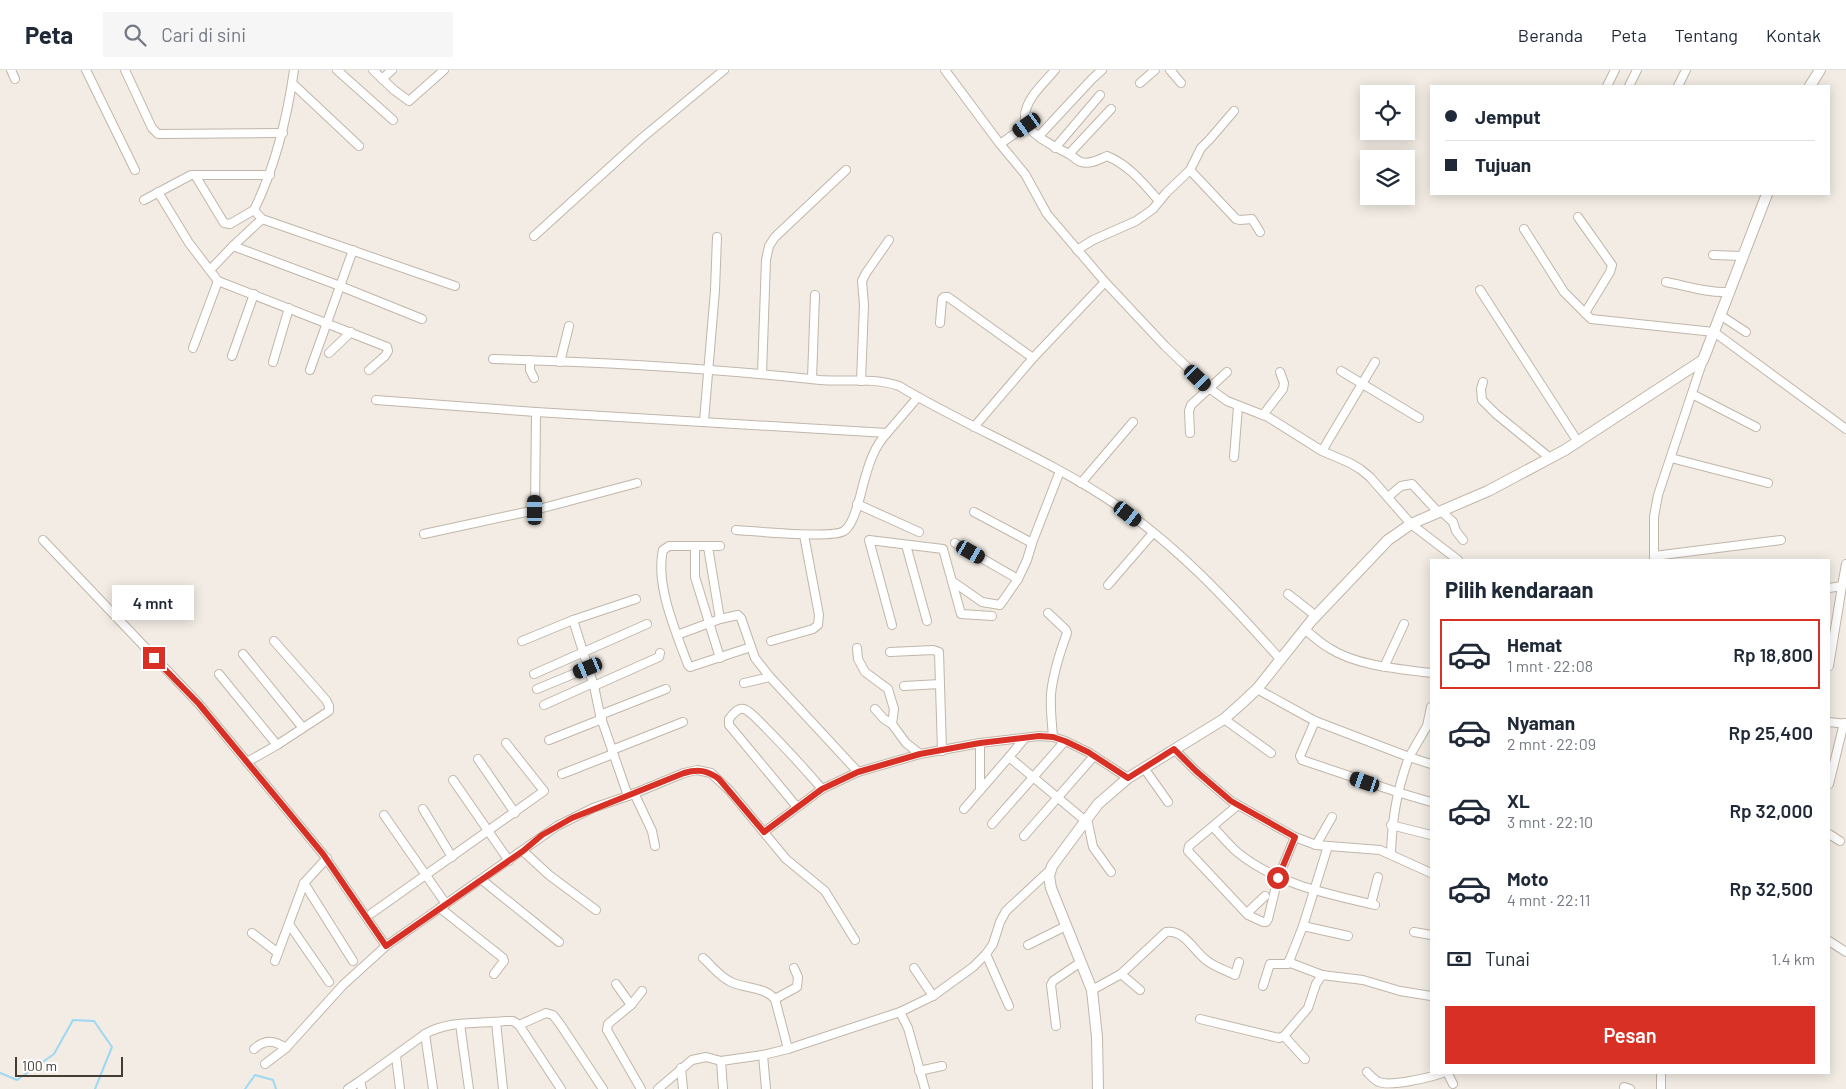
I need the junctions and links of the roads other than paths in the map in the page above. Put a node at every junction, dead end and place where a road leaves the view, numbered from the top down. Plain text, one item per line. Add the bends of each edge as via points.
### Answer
1 (11, 70) edge
2 (86, 70) edge
3 (125, 70) edge
4 (294, 70) edge
5 (338, 70) edge
6 (373, 70) edge
7 (392, 70) edge
8 (444, 70) edge
9 (724, 70) edge
10 (945, 70) edge
11 (1055, 70) edge
12 (1102, 70) edge
13 (1155, 70) edge
14 (1170, 70) edge
15 (1615, 70) edge
16 (1686, 70) edge
17 (1820, 70) edge
18 (1635, 71) edge
19 (15, 79) dead end
20 (382, 79) junction
21 (292, 83) junction
22 (1140, 83) dead end
23 (1181, 83) dead end
24 (1608, 85) edge
25 (1629, 85) edge
26 (1678, 85) edge
27 (1811, 85) edge
28 (1100, 95) dead end
29 (1111, 109) dead end
30 (1234, 111) dead end
31 (392, 120) dead end
32 (1027, 125) junction
33 (283, 133) junction
34 (1039, 136) junction
35 (1000, 144) junction
36 (359, 146) dead end
37 (1055, 148) junction
38 (1069, 154) junction
39 (135, 170) dead end
40 (846, 170) dead end
41 (1190, 170) junction
42 (195, 175) junction
43 (270, 175) junction
44 (158, 192) junction
45 (1767, 195) edge
46 (144, 200) dead end
47 (1159, 201) junction
48 (254, 210) junction
49 (1578, 218) dead end
50 (262, 219) junction
51 (1524, 229) dead end
52 (1260, 232) dead end
53 (534, 236) dead end
54 (717, 237) dead end
55 (889, 240) dead end
56 (233, 246) junction
57 (353, 250) junction
58 (1078, 250) junction
59 (1713, 255) dead end
60 (1743, 256) junction
61 (210, 270) junction
62 (218, 281) junction
63 (1105, 282) junction
64 (1666, 282) dead end
65 (340, 286) junction
66 (455, 286) dead end
67 (1480, 290) dead end
68 (1728, 292) junction
69 (254, 294) junction
70 (815, 295) dead end
71 (289, 308) junction
72 (1585, 313) junction
73 (1720, 315) junction
74 (422, 319) dead end
75 (326, 322) junction
76 (940, 323) dead end
77 (569, 326) dead end
78 (351, 332) junction
79 (1714, 332) junction
80 (1746, 332) dead end
81 (193, 348) dead end
82 (329, 353) dead end
83 (232, 356) dead end
84 (1033, 358) junction
85 (494, 359) dead end
86 (530, 360) junction
87 (1703, 360) junction
88 (273, 362) dead end
89 (560, 362) junction
90 (1375, 362) dead end
91 (310, 370) dead end
92 (369, 370) dead end
93 (709, 371) junction
94 (1340, 371) dead end
95 (1228, 372) dead end
96 (1280, 372) dead end
97 (762, 374) junction
98 (534, 378) dead end
99 (812, 378) junction
100 (861, 381) junction
101 (1483, 382) dead end
102 (1362, 383) junction
103 (1209, 388) junction
104 (1692, 394) junction
105 (918, 397) junction
106 (376, 400) dead end
107 (1238, 407) junction
108 (536, 412) junction
109 (1263, 415) junction
110 (1419, 418) dead end
111 (704, 421) junction
112 (1133, 422) dead end
113 (974, 427) junction
114 (1756, 427) dead end
115 (1846, 429) edge
116 (887, 433) junction
117 (1190, 433) dead end
118 (1578, 442) junction
119 (1322, 450) junction
120 (1234, 458) dead end
121 (1550, 458) junction
122 (1671, 458) junction
123 (1060, 471) junction
124 (637, 482) dead end
125 (1081, 483) junction
126 (1768, 483) dead end
127 (1388, 497) junction
128 (857, 504) junction
129 (535, 510) junction
130 (974, 512) dead end
131 (1440, 512) junction
132 (1411, 524) junction
133 (736, 530) dead end
134 (919, 532) dead end
135 (1153, 533) junction
136 (424, 534) dead end
137 (804, 535) junction
138 (44, 540) dead end
139 (1463, 540) dead end
140 (1782, 540) dead end
141 (955, 543) dead end
142 (1032, 543) junction
143 (906, 545) junction
144 (720, 546) dead end
145 (695, 547) junction
146 (708, 547) junction
147 (1654, 558) edge
148 (1457, 559) edge
149 (1846, 564) edge
150 (1018, 579) junction
151 (952, 582) junction
152 (1108, 585) dead end
153 (1842, 586) junction
154 (1830, 588) edge
155 (1288, 594) dead end
156 (636, 598) dead end
157 (1048, 613) dead end
158 (992, 616) dead end
159 (1316, 616) junction
160 (720, 619) junction
161 (573, 620) junction
162 (927, 621) dead end
163 (710, 623) junction
164 (647, 624) dead end
165 (1404, 624) dead end
166 (892, 625) dead end
167 (1304, 629) junction
168 (677, 635) junction
169 (274, 641) dead end
170 (772, 641) dead end
171 (522, 642) dead end
172 (751, 647) junction
173 (857, 648) dead end
174 (582, 652) junction
175 (890, 652) dead end
176 (660, 653) dead end
177 (243, 654) dead end
178 (720, 658) junction
179 (1280, 659) junction
180 (1830, 660) edge
181 (1384, 667) junction
182 (588, 668) junction
183 (1430, 673) edge
184 (219, 674) dead end
185 (534, 674) dead end
186 (770, 677) junction
187 (744, 682) dead end
188 (940, 684) junction
189 (593, 685) junction
190 (904, 686) dead end
191 (1257, 688) junction
192 (537, 689) dead end
193 (666, 690) dead end
194 (544, 705) dead end
195 (875, 709) dead end
196 (1430, 712) edge
197 (601, 717) junction
198 (1224, 719) junction
199 (1315, 721) junction
200 (683, 722) dead end
201 (1830, 722) edge
202 (1845, 723) edge
203 (892, 724) junction
204 (303, 728) junction
205 (1053, 737) junction
206 (1025, 738) junction
207 (548, 740) dead end
208 (1065, 741) junction
209 (506, 743) dead end
210 (980, 743) junction
211 (277, 745) junction
212 (1174, 749) junction
213 (942, 751) junction
214 (613, 752) junction
215 (1271, 753) dead end
216 (920, 754) junction
217 (1094, 756) junction
218 (1009, 757) junction
219 (1409, 757) junction
220 (478, 759) dead end
221 (247, 762) junction
222 (1430, 764) edge
223 (1144, 768) junction
224 (858, 772) junction
225 (562, 774) dead end
226 (1033, 777) junction
227 (1128, 778) junction
228 (453, 780) dead end
229 (1830, 780) edge
230 (822, 789) junction
231 (980, 790) junction
232 (1397, 792) junction
233 (631, 794) junction
234 (1057, 798) junction
235 (1168, 802) dead end
236 (1430, 802) edge
237 (1238, 805) junction
238 (797, 807) junction
239 (423, 809) dead end
240 (964, 809) dead end
241 (515, 813) junction
242 (384, 815) dead end
243 (1332, 817) dead end
244 (1085, 820) junction
245 (992, 824) dead end
246 (1392, 825) junction
247 (1213, 826) junction
248 (488, 831) junction
249 (764, 832) junction
250 (1430, 835) edge
251 (1830, 835) edge
252 (1024, 836) dead end
253 (1295, 837) junction
254 (1840, 841) dead end
255 (1316, 845) junction
256 (655, 846) dead end
257 (1328, 846) junction
258 (523, 851) junction
259 (1390, 854) junction
260 (452, 857) junction
261 (327, 858) junction
262 (509, 861) junction
263 (1049, 871) junction
264 (1111, 872) dead end
265 (1430, 873) edge
266 (426, 876) junction
267 (1378, 877) dead end
268 (1278, 878) junction
269 (482, 880) junction
270 (304, 883) junction
271 (1315, 891) junction
272 (1265, 896) dead end
273 (443, 906) junction
274 (596, 910) dead end
275 (372, 913) dead end
276 (1247, 913) junction
277 (289, 924) junction
278 (1066, 926) junction
279 (1303, 926) junction
280 (1414, 932) dead end
281 (252, 933) dead end
282 (1430, 935) edge
283 (1348, 936) dead end
284 (855, 940) dead end
285 (559, 942) dead end
286 (1830, 942) edge
287 (1028, 945) dead end
288 (386, 946) junction
289 (1846, 952) edge
290 (278, 953) junction
291 (986, 954) junction
292 (703, 958) dead end
293 (275, 961) dead end
294 (353, 961) dead end
295 (1081, 962) junction
296 (1239, 962) dead end
297 (1288, 962) junction
298 (794, 968) dead end
299 (914, 968) dead end
300 (494, 974) dead end
301 (1121, 974) junction
302 (1322, 975) junction
303 (329, 982) dead end
304 (616, 984) dead end
305 (1263, 986) dead end
306 (1092, 990) junction
307 (1140, 990) dead end
308 (642, 991) dead end
309 (933, 996) junction
310 (1430, 996) edge
311 (775, 999) junction
312 (631, 1004) junction
313 (1009, 1006) dead end
314 (900, 1012) junction
315 (1200, 1019) dead end
316 (496, 1022) junction
317 (460, 1024) junction
318 (519, 1025) junction
319 (1056, 1026) dead end
320 (425, 1034) junction
321 (1284, 1036) junction
322 (286, 1048) junction
323 (254, 1049) dead end
324 (788, 1049) junction
325 (763, 1055) junction
326 (396, 1056) junction
327 (1305, 1059) dead end
328 (721, 1061) junction
329 (265, 1064) dead end
330 (942, 1066) dead end
331 (681, 1068) junction
332 (919, 1071) junction
333 (1367, 1072) dead end
334 (1438, 1074) edge
335 (1447, 1074) edge
336 (1661, 1074) edge
337 (1453, 1084) dead end
338 (361, 1085) edge
339 (348, 1089) edge
340 (400, 1089) edge
341 (434, 1089) edge
342 (469, 1089) edge
343 (503, 1089) edge
344 (561, 1089) edge
345 (603, 1089) edge
346 (641, 1089) edge
347 (658, 1089) edge
348 (683, 1089) edge
349 (723, 1089) edge
350 (766, 1089) edge
351 (925, 1089) edge
352 (1098, 1089) edge
353 (1661, 1089) edge

1 - 19 street
2 - 39 street
3 - 33 street via 152,128 158,134
4 - 21 street
5 - 31 street
6 - 20 street
7 - 20 street
8 - 20 street via 410,101
9 - 53 street via 642,138
10 - 35 street
11 - 32 street via 1027,108
12 - 34 street
13 - 22 street
14 - 23 street
15 - 24 street
16 - 26 street
17 - 27 street
18 - 25 street
21 - 33 street
21 - 36 street
28 - 37 street
29 - 38 street
30 - 41 street via 1201,148
32 - 34 street
32 - 35 street
33 - 43 street
34 - 37 street
35 - 58 street via 1025,174 1047,214
37 - 38 street
38 - 47 street via 1081,162 1107,156 1120,161
40 - 97 street via 769,246
41 - 47 street
41 - 52 street via 1231,215 1240,220 1252,219
42 - 43 street
42 - 44 street
42 - 48 street via 224,223 230,224
43 - 48 street
44 - 46 street
44 - 61 street
45 - 60 street
47 - 58 street via 1143,216
48 - 50 street
49 - 72 street via 1612,265
50 - 56 street
50 - 57 street
51 - 72 street via 1564,292
54 - 93 street
55 - 100 street via 862,281
56 - 61 street
56 - 65 street
57 - 65 street
57 - 66 street
58 - 63 street
59 - 60 street
60 - 68 street
61 - 62 street
62 - 69 street
62 - 81 street
63 - 84 street
63 - 103 street via 1164,346
64 - 68 street via 1705,292
65 - 74 street
65 - 75 street
67 - 118 street
68 - 73 street
69 - 71 street
69 - 83 street
70 - 99 street
71 - 75 street
71 - 88 street
72 - 79 street via 1594,320
73 - 79 street
73 - 80 street
75 - 78 street
75 - 91 street
76 - 84 street via 942,299 948,297
77 - 89 street
78 - 82 street
78 - 92 street via 387,347 385,356
79 - 87 street
79 - 115 street
84 - 113 street
85 - 86 street
86 - 89 street
86 - 98 street
87 - 104 street
87 - 118 street
89 - 93 street
90 - 102 street
93 - 97 street
93 - 111 street
94 - 102 street
95 - 103 street
96 - 109 street via 1283,389
97 - 99 street
99 - 100 street
100 - 105 street via 893,384
101 - 121 street via 1480,390 1482,400
102 - 110 street
102 - 119 street
103 - 107 street
103 - 117 street via 1191,405
104 - 114 street
104 - 122 street
105 - 113 street
105 - 116 street
106 - 108 street
107 - 109 street
107 - 120 street
108 - 111 street
108 - 129 street
109 - 119 street
111 - 116 street
112 - 125 street
113 - 123 street
116 - 128 street via 872,458
118 - 121 street
119 - 127 street via 1360,469
121 - 131 street
122 - 126 street
122 - 147 street via 1654,517
123 - 125 street
123 - 142 street
124 - 129 street
125 - 135 street via 1116,504
127 - 131 street via 1401,486 1412,484
127 - 132 street
128 - 134 street
128 - 137 street via 851,522 842,532
129 - 136 street
130 - 142 street
131 - 132 street
131 - 139 street via 1453,522
132 - 148 street
132 - 159 street via 1388,540
133 - 137 street
135 - 152 street
135 - 179 street via 1231,603
137 - 170 street via 819,615 818,626
138 - 221 street via 199,704
140 - 147 street
141 - 150 street
142 - 150 street
143 - 151 street via 943,549
143 - 162 street
143 - 166 street via 869,540
144 - 146 street
145 - 146 street
145 - 163 street via 695,577
145 - 168 street via 669,546 662,553 663,587
146 - 160 street
149 - 153 street
150 - 151 street via 1000,606 982,602
151 - 158 street via 960,614
153 - 154 street
153 - 180 street
155 - 159 street
156 - 161 street
157 - 205 street via 1067,633 1052,687
159 - 167 street
160 - 163 street
160 - 172 street via 739,616
161 - 171 street
161 - 174 street
163 - 168 street
163 - 178 street
164 - 174 street
165 - 181 street
167 - 179 street
167 - 181 street via 1342,655
168 - 178 street via 690,667
169 - 204 street via 328,706 329,711
172 - 178 street
172 - 186 street via 756,661
173 - 203 street via 858,659 865,672 888,689 894,709
174 - 182 street
174 - 185 street
175 - 188 street via 937,650
176 - 189 street via 659,657
177 - 204 street
179 - 191 street
181 - 183 street
182 - 189 street
182 - 192 street
184 - 211 street
186 - 187 street
186 - 224 street
188 - 190 street
188 - 213 street
189 - 194 street
189 - 197 street
191 - 198 street
191 - 199 street
193 - 197 street
195 - 203 street
196 - 219 street via 1427,726
197 - 207 street
197 - 214 street
198 - 212 street
198 - 215 street
199 - 219 street
199 - 232 street via 1300,756 1302,760
200 - 214 street
201 - 202 street
202 - 229 street
203 - 216 street via 906,743
204 - 211 street
205 - 206 street
205 - 208 street
206 - 210 street
206 - 218 street
208 - 217 street
208 - 226 street
209 - 241 street via 544,792
210 - 213 street
210 - 231 street
211 - 221 street
212 - 223 street
212 - 237 street
213 - 216 street
214 - 225 street
214 - 233 street
216 - 224 street
217 - 227 street
217 - 234 street
218 - 226 street
218 - 231 street
219 - 222 street
219 - 232 street
220 - 241 street
221 - 261 street
223 - 227 street
223 - 235 street
224 - 230 street
226 - 234 street
226 - 245 street
227 - 244 street
228 - 248 street
230 - 238 street
230 - 238 street via 757,719 742,708 734,712 729,724
231 - 240 street
232 - 236 street
232 - 246 street
233 - 249 street via 684,773 707,771 719,779
233 - 256 street via 652,831
233 - 258 street via 572,818 542,835
234 - 244 street
234 - 252 street
237 - 247 street
237 - 253 street
238 - 249 street
239 - 260 street
241 - 248 street
242 - 266 street
243 - 255 street
244 - 263 street
244 - 264 street via 1090,828 1093,847
246 - 250 street
246 - 259 street
247 - 268 street via 1237,852
247 - 276 street via 1189,846 1188,851
248 - 260 street
248 - 262 street
249 - 284 street via 791,864 825,891
251 - 254 street
253 - 255 street
253 - 268 street
255 - 257 street
257 - 259 street via 1380,850
257 - 271 street
258 - 262 street
258 - 274 street
259 - 265 street
260 - 266 street
261 - 270 street
261 - 288 street
262 - 269 street
263 - 278 street via 1051,888
263 - 291 street via 1006,911
266 - 273 street
266 - 275 street
267 - 271 street via 1373,905
268 - 271 street
268 - 276 street via 1266,922
269 - 273 street
269 - 285 street
270 - 277 street
270 - 294 street
271 - 279 street
272 - 276 street
273 - 288 street
273 - 300 street via 503,958
277 - 290 street
277 - 303 street
278 - 287 street
278 - 295 street
279 - 283 street
279 - 297 street
280 - 282 street
281 - 290 street
286 - 289 street
288 - 322 street via 343,985
290 - 293 street
291 - 309 street
291 - 313 street
292 - 311 street via 730,981 760,989
295 - 306 street
295 - 319 street via 1053,982
296 - 301 street via 1235,975 1207,961 1182,936 1168,932 1163,933
297 - 302 street
297 - 305 street via 1286,965 1270,964
298 - 311 street via 798,977 797,987
299 - 309 street
301 - 306 street
301 - 307 street
302 - 310 street via 1363,980
302 - 321 street via 1308,1008
304 - 312 street
306 - 352 street
308 - 312 street
309 - 314 street
311 - 324 street
312 - 346 street via 606,1029
314 - 324 street
314 - 332 street via 908,1028
315 - 321 street via 1272,1037
316 - 317 street
316 - 318 street via 513,1021
316 - 343 street
317 - 320 street
317 - 342 street
318 - 344 street
318 - 345 street via 545,1013 553,1015
320 - 326 street
320 - 341 street
321 - 327 street
322 - 323 street via 271,1041
322 - 329 street
324 - 325 street
325 - 328 street
325 - 350 street
326 - 338 street
326 - 340 street
328 - 331 street via 696,1058
328 - 349 street
330 - 332 street
331 - 347 street
331 - 348 street
332 - 351 street
333 - 334 street via 1375,1080 1385,1083
335 - 337 street
336 - 353 street
338 - 339 street

